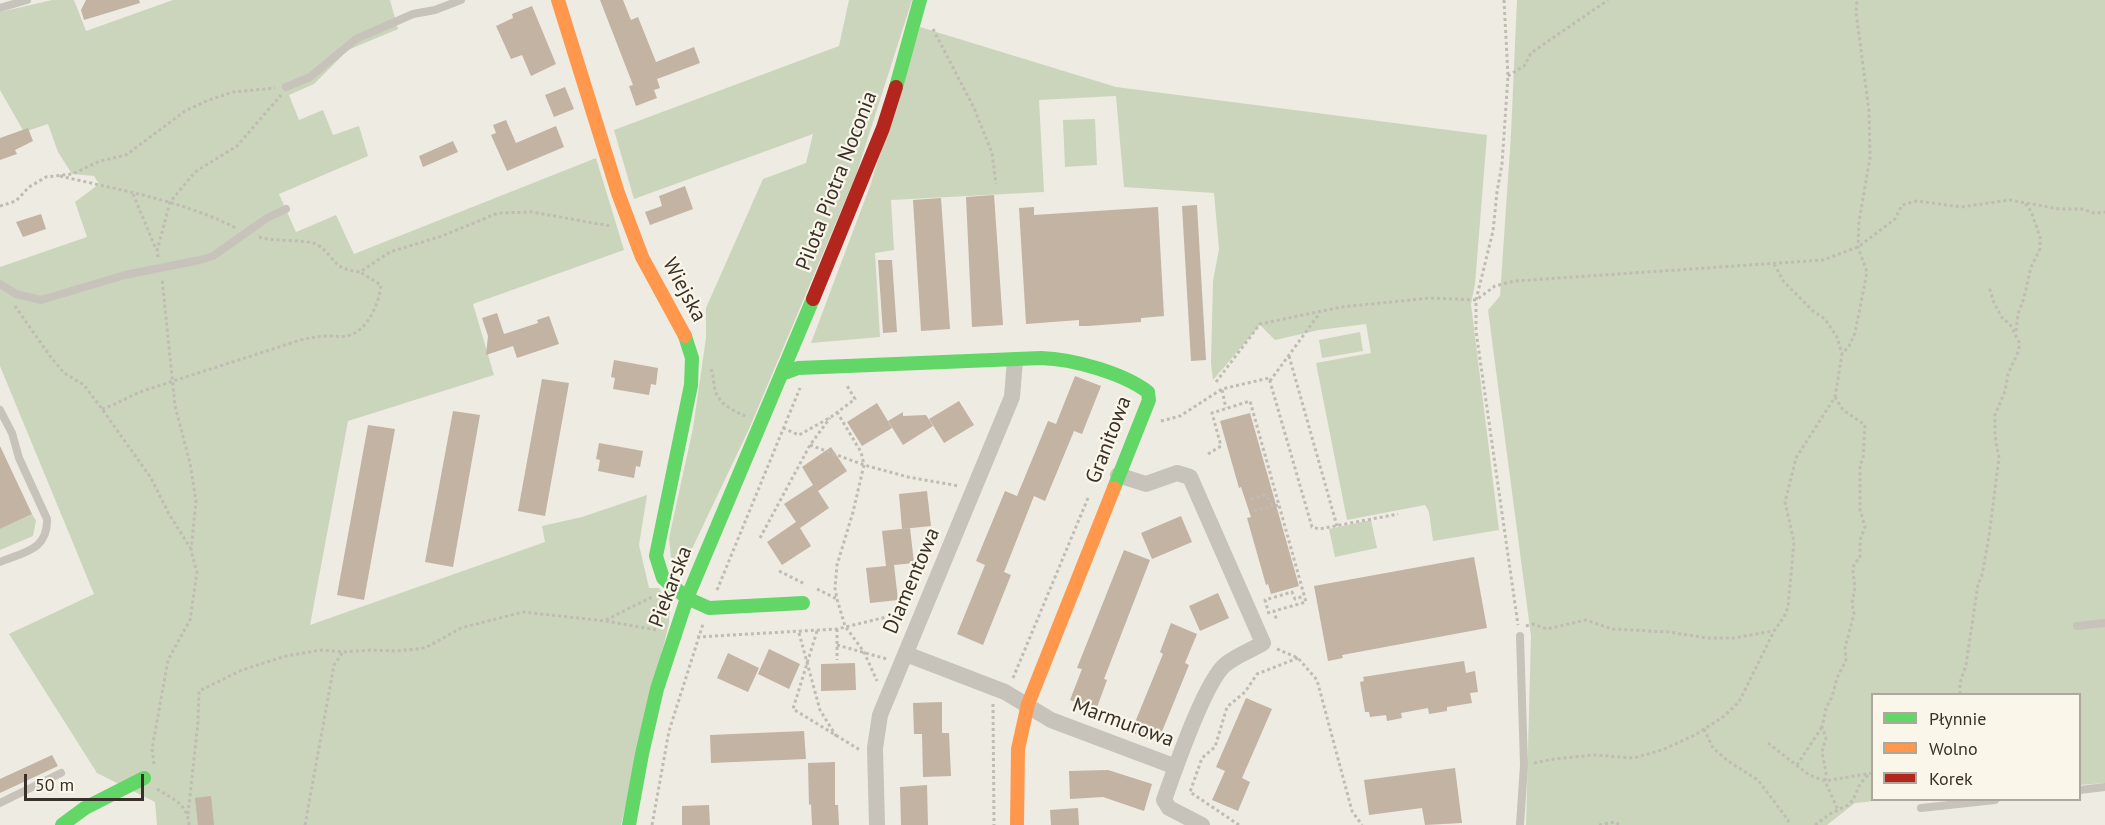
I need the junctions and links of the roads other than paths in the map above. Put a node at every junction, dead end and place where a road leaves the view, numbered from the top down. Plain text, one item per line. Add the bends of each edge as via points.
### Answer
1 (27, 0) edge
2 (461, 0) edge
3 (558, 0) edge
4 (920, 1) edge
5 (0, 8) edge
6 (286, 87) road end
7 (286, 209) dead end
8 (0, 285) edge
9 (1015, 360) junction
10 (782, 374) junction
11 (0, 410) edge
12 (1118, 475) junction
13 (0, 562) edge
14 (687, 598) junction
15 (803, 603) dead end
16 (2105, 623) edge
17 (2077, 626) dead end
18 (1520, 636) dead end
19 (906, 654) junction
20 (1028, 704) junction
21 (1176, 767) junction
22 (61, 774) dead end
23 (144, 778) road end
24 (2105, 787) edge
25 (2081, 790) edge
26 (1986, 801) edge
27 (0, 803) edge
28 (1921, 808) dead end
29 (62, 825) edge
30 (629, 825) edge
31 (877, 825) edge
32 (1017, 825) edge
33 (1202, 825) edge
34 (1520, 825) edge

1 - 5 lane
2 - 6 lane via 413,14 356,39 310,77
3 - 14 street, Wiejska via 618,193 642,257 683,332 692,358 691,385 656,556 663,578
4 - 10 street, Pilota Piotra Noconia via 883,128
7 - 8 lane via 213,256 125,275 41,300
9 - 10 street, Granitowa via 798,369
9 - 12 street, Granitowa via 1074,360 1138,384 1148,392 1149,400
9 - 19 street, Diamentowa via 1012,397
10 - 14 street, Piekarska
11 - 13 lane via 43,507 48,528 38,546
12 - 20 street, Granitowa
12 - 21 street, Marmurowa via 1146,484 1177,473 1190,477 1263,643 1225,664 1211,684
14 - 15 street, Wiejska via 709,608
14 - 30 street, Piekarska via 657,689
16 - 17 lane
18 - 34 lane via 1524,765
19 - 20 street, Marmurowa
19 - 31 street, Diamentowa via 880,715 875,748
20 - 21 street, Marmurowa via 1051,720
20 - 32 street, Granitowa via 1018,750
21 - 33 street via 1164,800 1169,808
22 - 27 lane
23 - 29 street via 85,808
24 - 25 lane
26 - 28 lane

